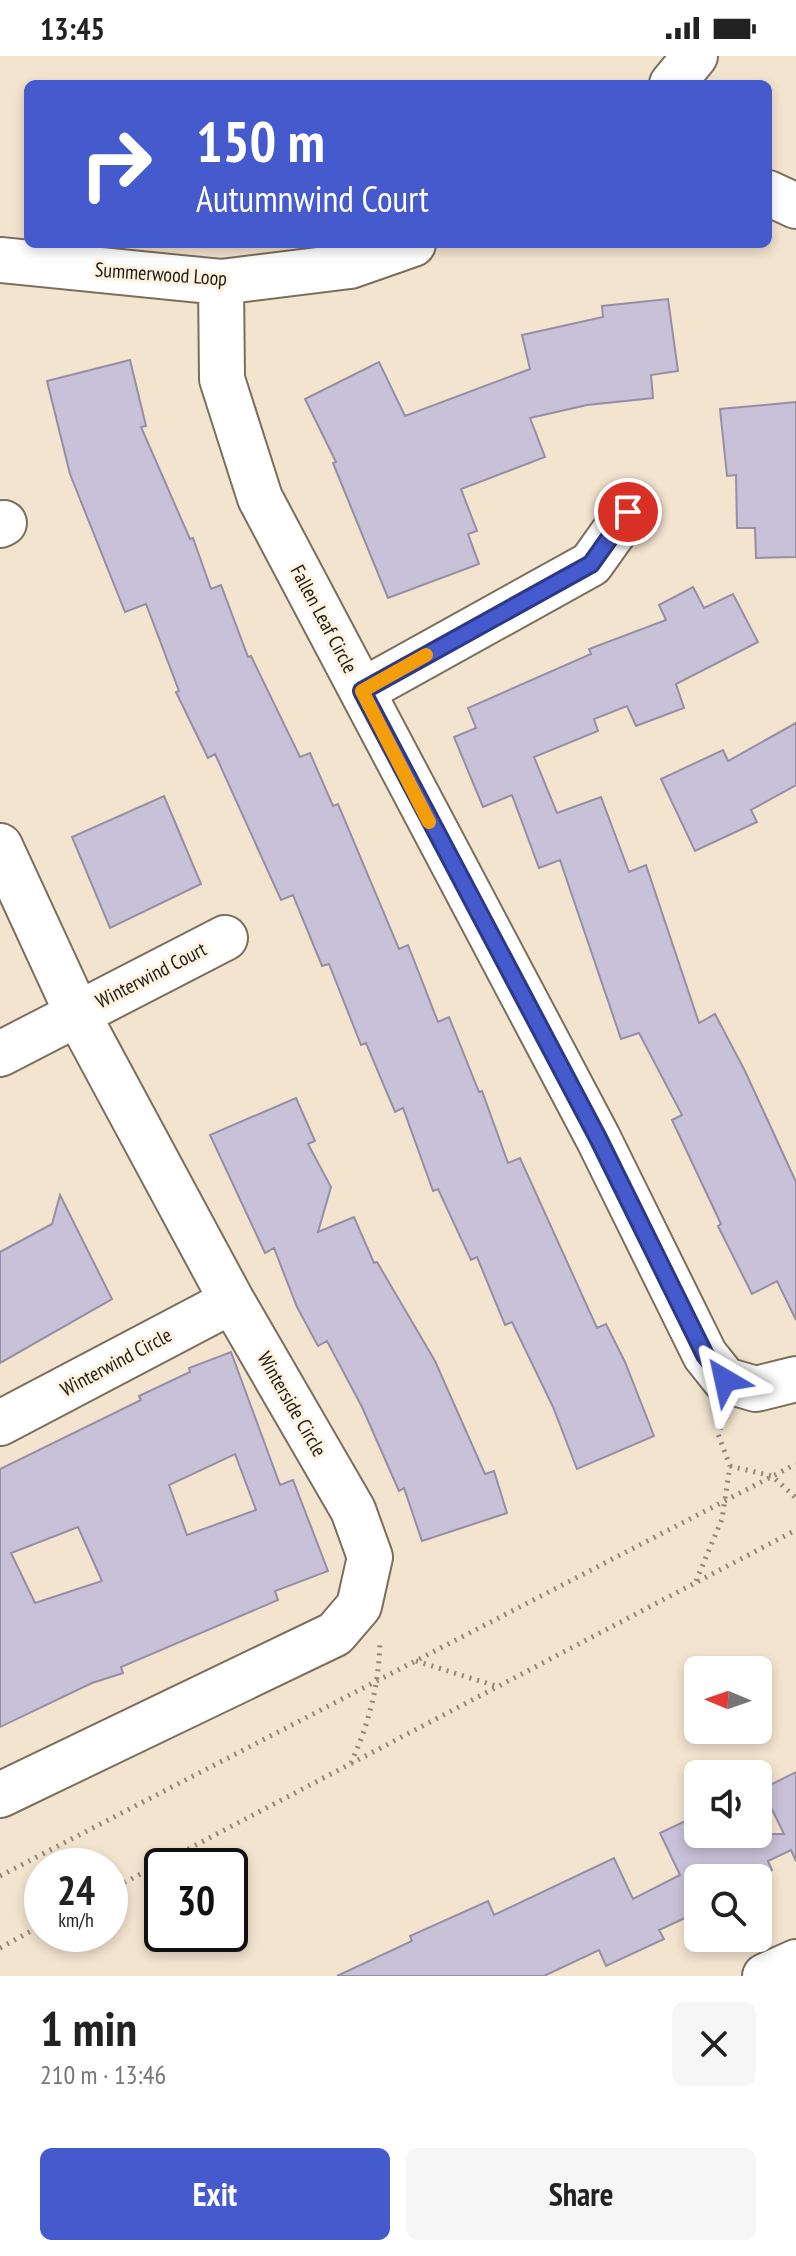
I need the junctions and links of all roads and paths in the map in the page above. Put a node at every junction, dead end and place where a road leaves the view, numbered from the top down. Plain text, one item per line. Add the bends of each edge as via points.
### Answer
1 (695, 56) edge
2 (675, 80) edge
3 (772, 195) edge
4 (796, 206) edge
5 (402, 248) edge
6 (0, 260) edge
7 (221, 282) junction
8 (628, 512) dead end
9 (362, 691) junction
10 (0, 846) edge
11 (225, 938) dead end
12 (77, 1013) junction
13 (0, 1054) edge
14 (232, 1301) junction
15 (796, 1379) edge
16 (739, 1384) junction
17 (0, 1423) edge
18 (796, 1464) edge
19 (730, 1466) junction
20 (772, 1476) junction
21 (796, 1498) edge
22 (725, 1499) junction
23 (796, 1530) edge
24 (365, 1578) junction
25 (696, 1582) junction
26 (416, 1661) junction
27 (378, 1678) junction
28 (497, 1687) junction
29 (350, 1764) junction
30 (0, 1795) edge
31 (0, 1876) edge
32 (128, 1881) edge
33 (24, 1935) edge
34 (0, 1950) edge
35 (796, 1962) edge
36 (765, 1976) edge

1 - 2 street
3 - 4 street
5 - 7 street, Summerwood Loop via 350,266
6 - 7 street, Summerwood Loop
7 - 9 street, Fallen Leaf Circle via 222,379 260,498
8 - 9 street via 591,564
9 - 16 street, Fallen Leaf Circle via 598,1138 705,1355 725,1380
10 - 12 street, Winterside Circle
11 - 12 street, Winterwind Court
12 - 13 street
12 - 14 street, Winterside Circle
14 - 17 street, Winterwind Circle
14 - 24 street, Winterside Circle via 353,1510 370,1557
15 - 16 street via 756,1389
16 - 19 path via 718,1434
18 - 20 path
19 - 20 path
19 - 22 path
20 - 21 path
20 - 22 path
22 - 25 path
22 - 26 path
23 - 25 path
24 - 27 path via 381,1617
24 - 30 street, Winterside Circle via 359,1606 335,1634
25 - 28 path
26 - 27 path
26 - 28 path
27 - 29 path via 369,1719
27 - 31 path
28 - 29 path
29 - 32 path
33 - 34 path
35 - 36 street

